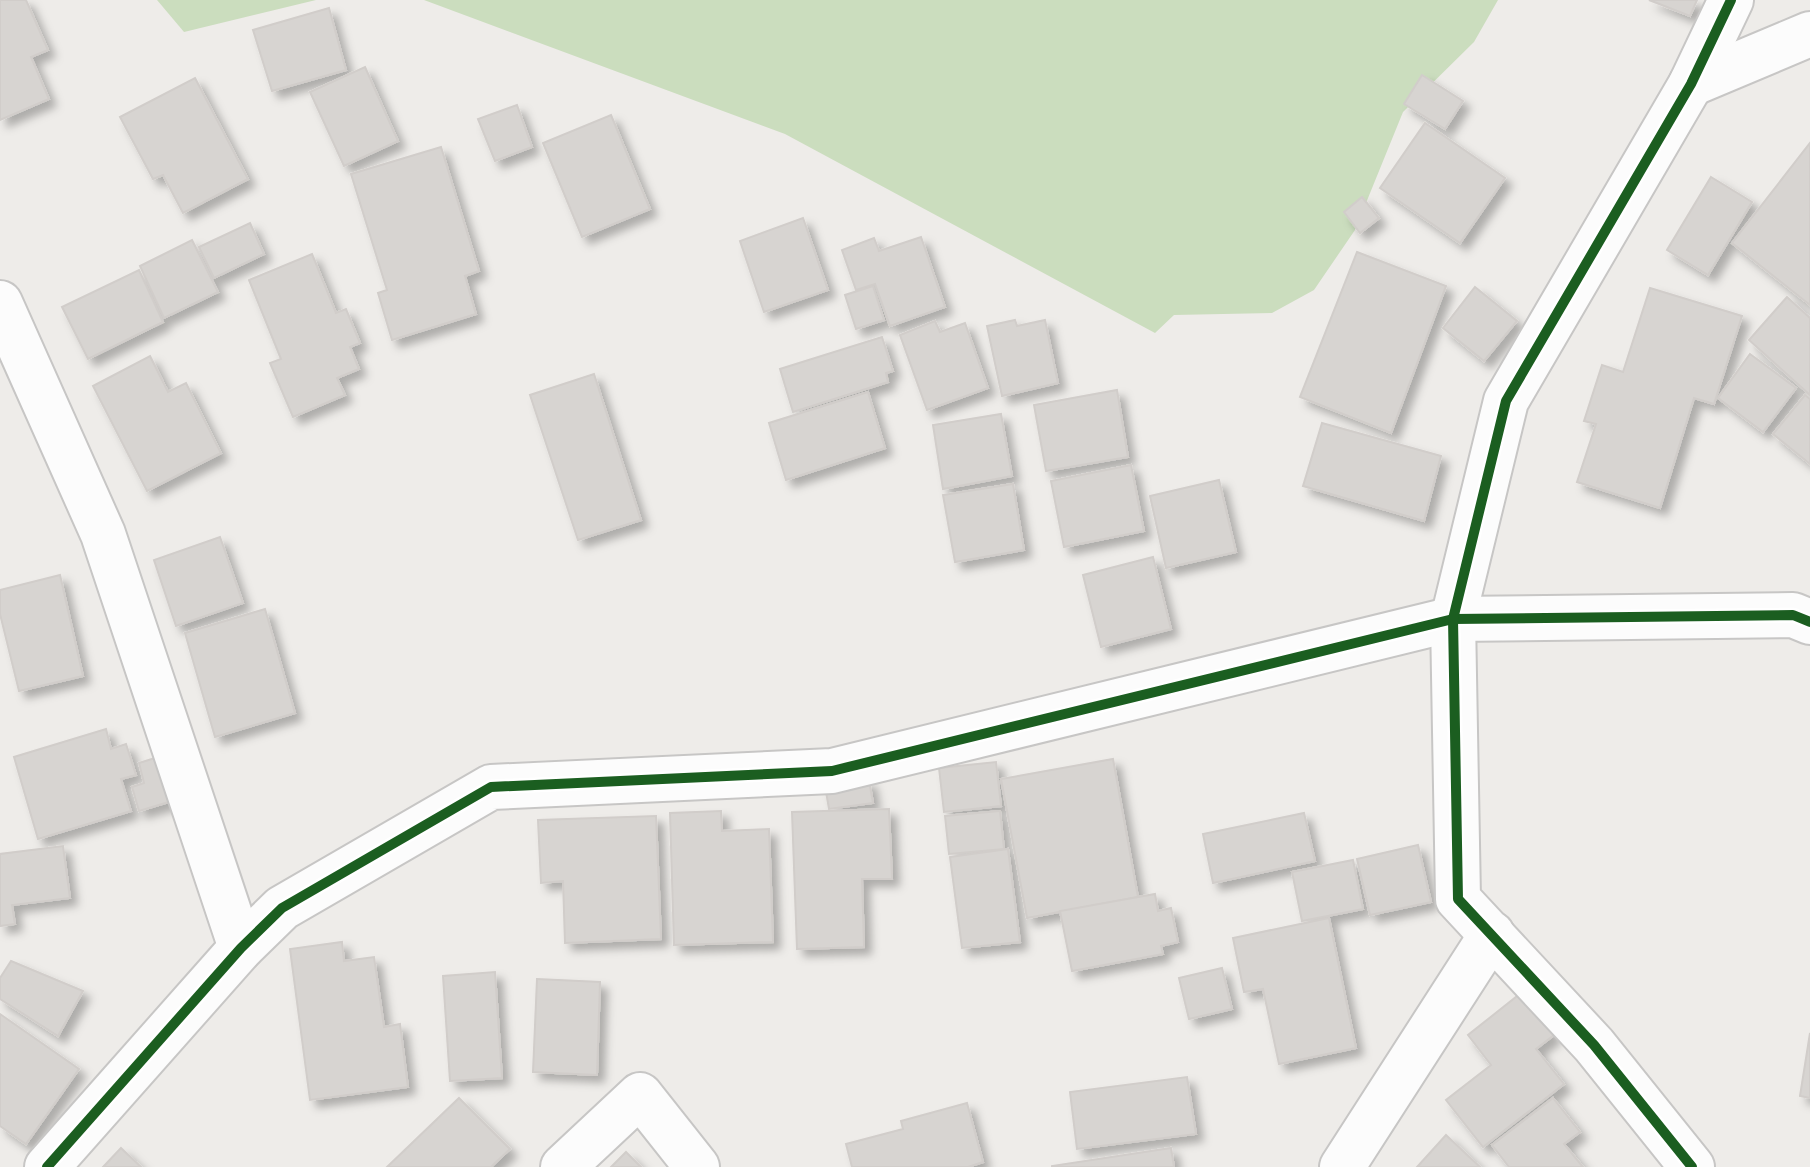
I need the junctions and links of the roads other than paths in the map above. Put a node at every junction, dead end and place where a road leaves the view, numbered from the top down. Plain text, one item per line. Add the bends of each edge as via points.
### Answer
1 (1731, 0) edge
2 (1810, 34) edge
3 (1691, 84) junction
4 (0, 303) edge
5 (1453, 619) junction
6 (1810, 622) edge
7 (1492, 934) junction
8 (241, 948) junction
9 (47, 1167) edge
10 (563, 1167) edge
11 (697, 1167) edge
12 (1342, 1167) edge
13 (1692, 1167) edge

1 - 3 street
2 - 3 street
3 - 5 street via 1506,401
4 - 8 street via 103,534
5 - 6 street via 1793,615
5 - 7 street via 1458,899
5 - 8 street via 832,771 491,787 282,908
7 - 12 street
7 - 13 street via 1594,1045
8 - 9 street
10 - 11 street via 640,1095

